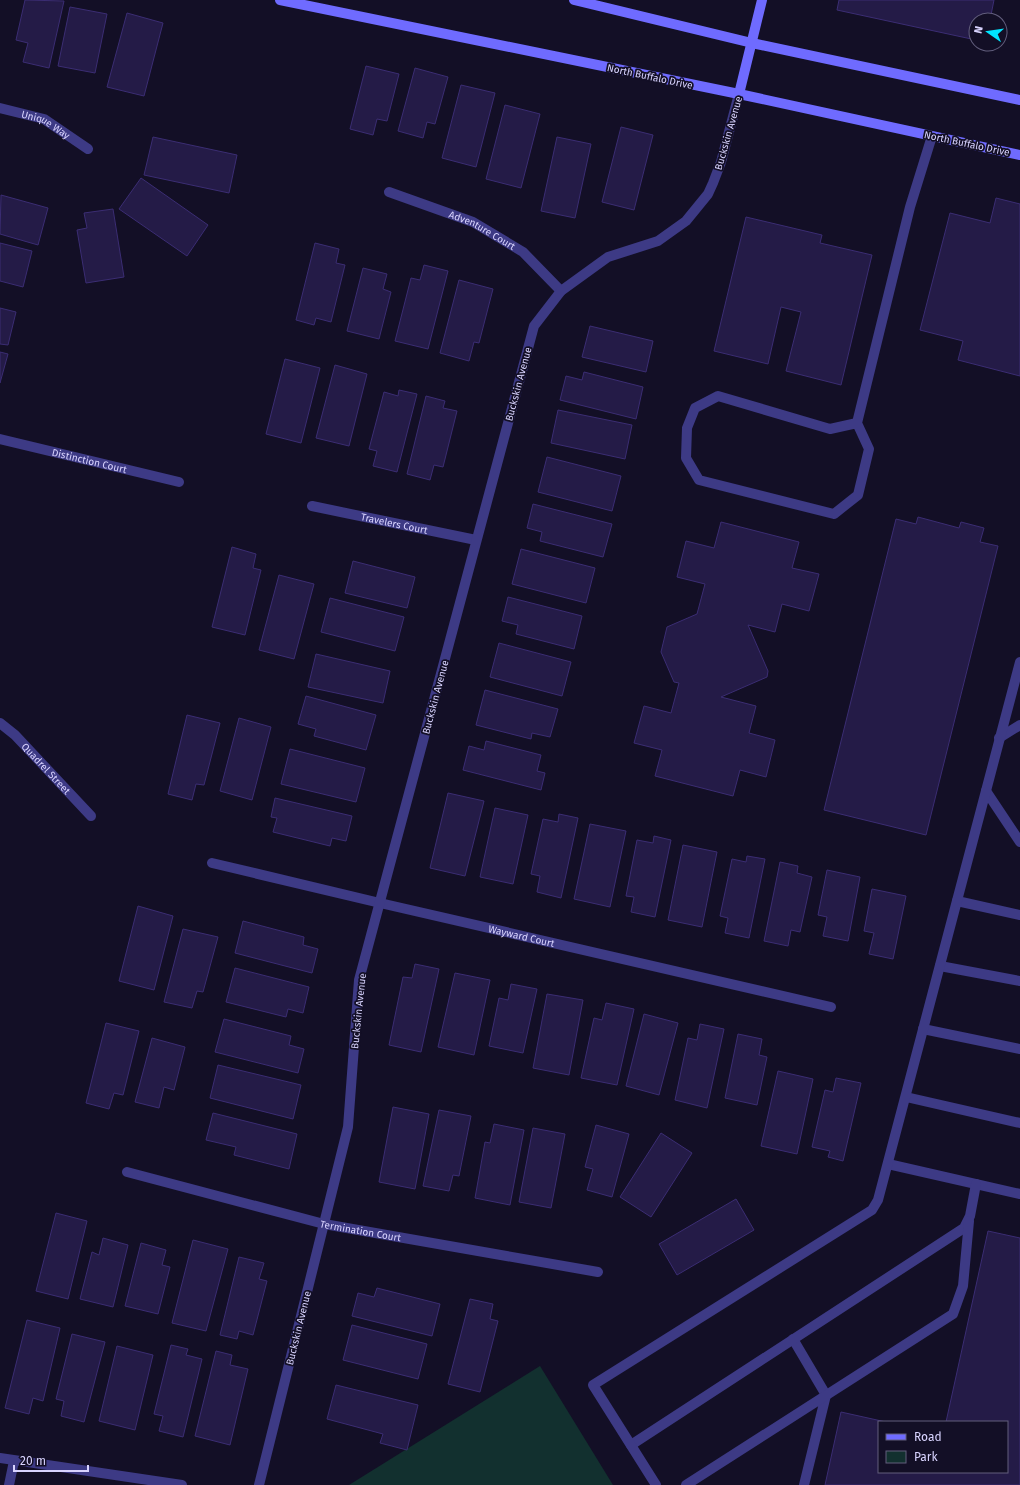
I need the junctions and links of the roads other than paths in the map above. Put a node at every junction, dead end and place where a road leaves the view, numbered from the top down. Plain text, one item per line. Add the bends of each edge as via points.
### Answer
1 (280, 0) edge
2 (574, 0) edge
3 (762, 0) edge
4 (752, 43) junction
5 (739, 94) junction
6 (1020, 100) edge
7 (0, 108) edge
8 (932, 136) junction
9 (88, 149) dead end
10 (1020, 154) edge
11 (389, 192) dead end
12 (561, 291) junction
13 (857, 422) junction
14 (0, 439) edge
15 (179, 482) dead end
16 (312, 506) dead end
17 (476, 540) junction
18 (1020, 662) edge
19 (0, 723) edge
20 (1020, 725) edge
21 (999, 738) junction
22 (986, 791) junction
23 (91, 816) dead end
24 (1020, 842) edge
25 (212, 863) dead end
26 (957, 901) junction
27 (380, 904) junction
28 (1020, 915) edge
29 (940, 966) junction
30 (1020, 981) edge
31 (832, 1007) dead end
32 (924, 1029) junction
33 (1020, 1050) edge
34 (906, 1097) junction
35 (1020, 1123) edge
36 (888, 1164) junction
37 (127, 1172) dead end
38 (976, 1184) junction
39 (1020, 1194) edge
40 (970, 1216) junction
41 (324, 1224) junction
42 (598, 1272) dead end
43 (793, 1339) junction
44 (826, 1395) junction
45 (630, 1445) junction
46 (0, 1458) edge
47 (14, 1461) junction
48 (9, 1485) edge
49 (182, 1485) edge
50 (259, 1485) edge
51 (656, 1485) edge
52 (686, 1485) edge
53 (804, 1485) edge

1 - 5 main road, North Buffalo Drive
2 - 4 main road
3 - 4 main road, Buckskin Avenue
4 - 5 main road, Buckskin Avenue
4 - 6 main road
5 - 8 main road, North Buffalo Drive
5 - 12 street, Buckskin Avenue via 713,183 708,194 686,221 658,241 608,257
7 - 9 street, Unique Way via 44,119
8 - 10 main road, North Buffalo Drive
8 - 13 street via 910,207
11 - 12 street, Adventure Court via 473,222 523,252
12 - 17 street, Buckskin Avenue via 534,326
13 - 13 street via 830,429 718,396 695,408 687,428 686,458 699,480 834,514 858,495 869,449
14 - 15 street, Distinction Court
16 - 17 street, Travelers Court
17 - 27 street, Buckskin Avenue
18 - 21 street
19 - 23 street, Quadrel Street via 15,735
20 - 21 street
21 - 22 street
22 - 24 street
22 - 26 street
25 - 27 street, Wayward Court
26 - 28 street
26 - 29 street
27 - 31 street, Wayward Court
27 - 41 street, Buckskin Avenue via 359,980 348,1128
29 - 30 street
29 - 32 street
32 - 33 street
32 - 34 street
34 - 35 street
34 - 36 street
36 - 38 street
36 - 45 street via 878,1200 872,1210 594,1384
37 - 41 street, Termination Court
38 - 39 street
38 - 40 street
40 - 43 street via 964,1228
40 - 44 street via 963,1286 953,1314
41 - 42 street, Termination Court
41 - 50 street, Buckskin Avenue
43 - 44 street
43 - 45 street
44 - 52 street
44 - 53 street
45 - 51 street
46 - 47 street
47 - 48 street
47 - 49 street

